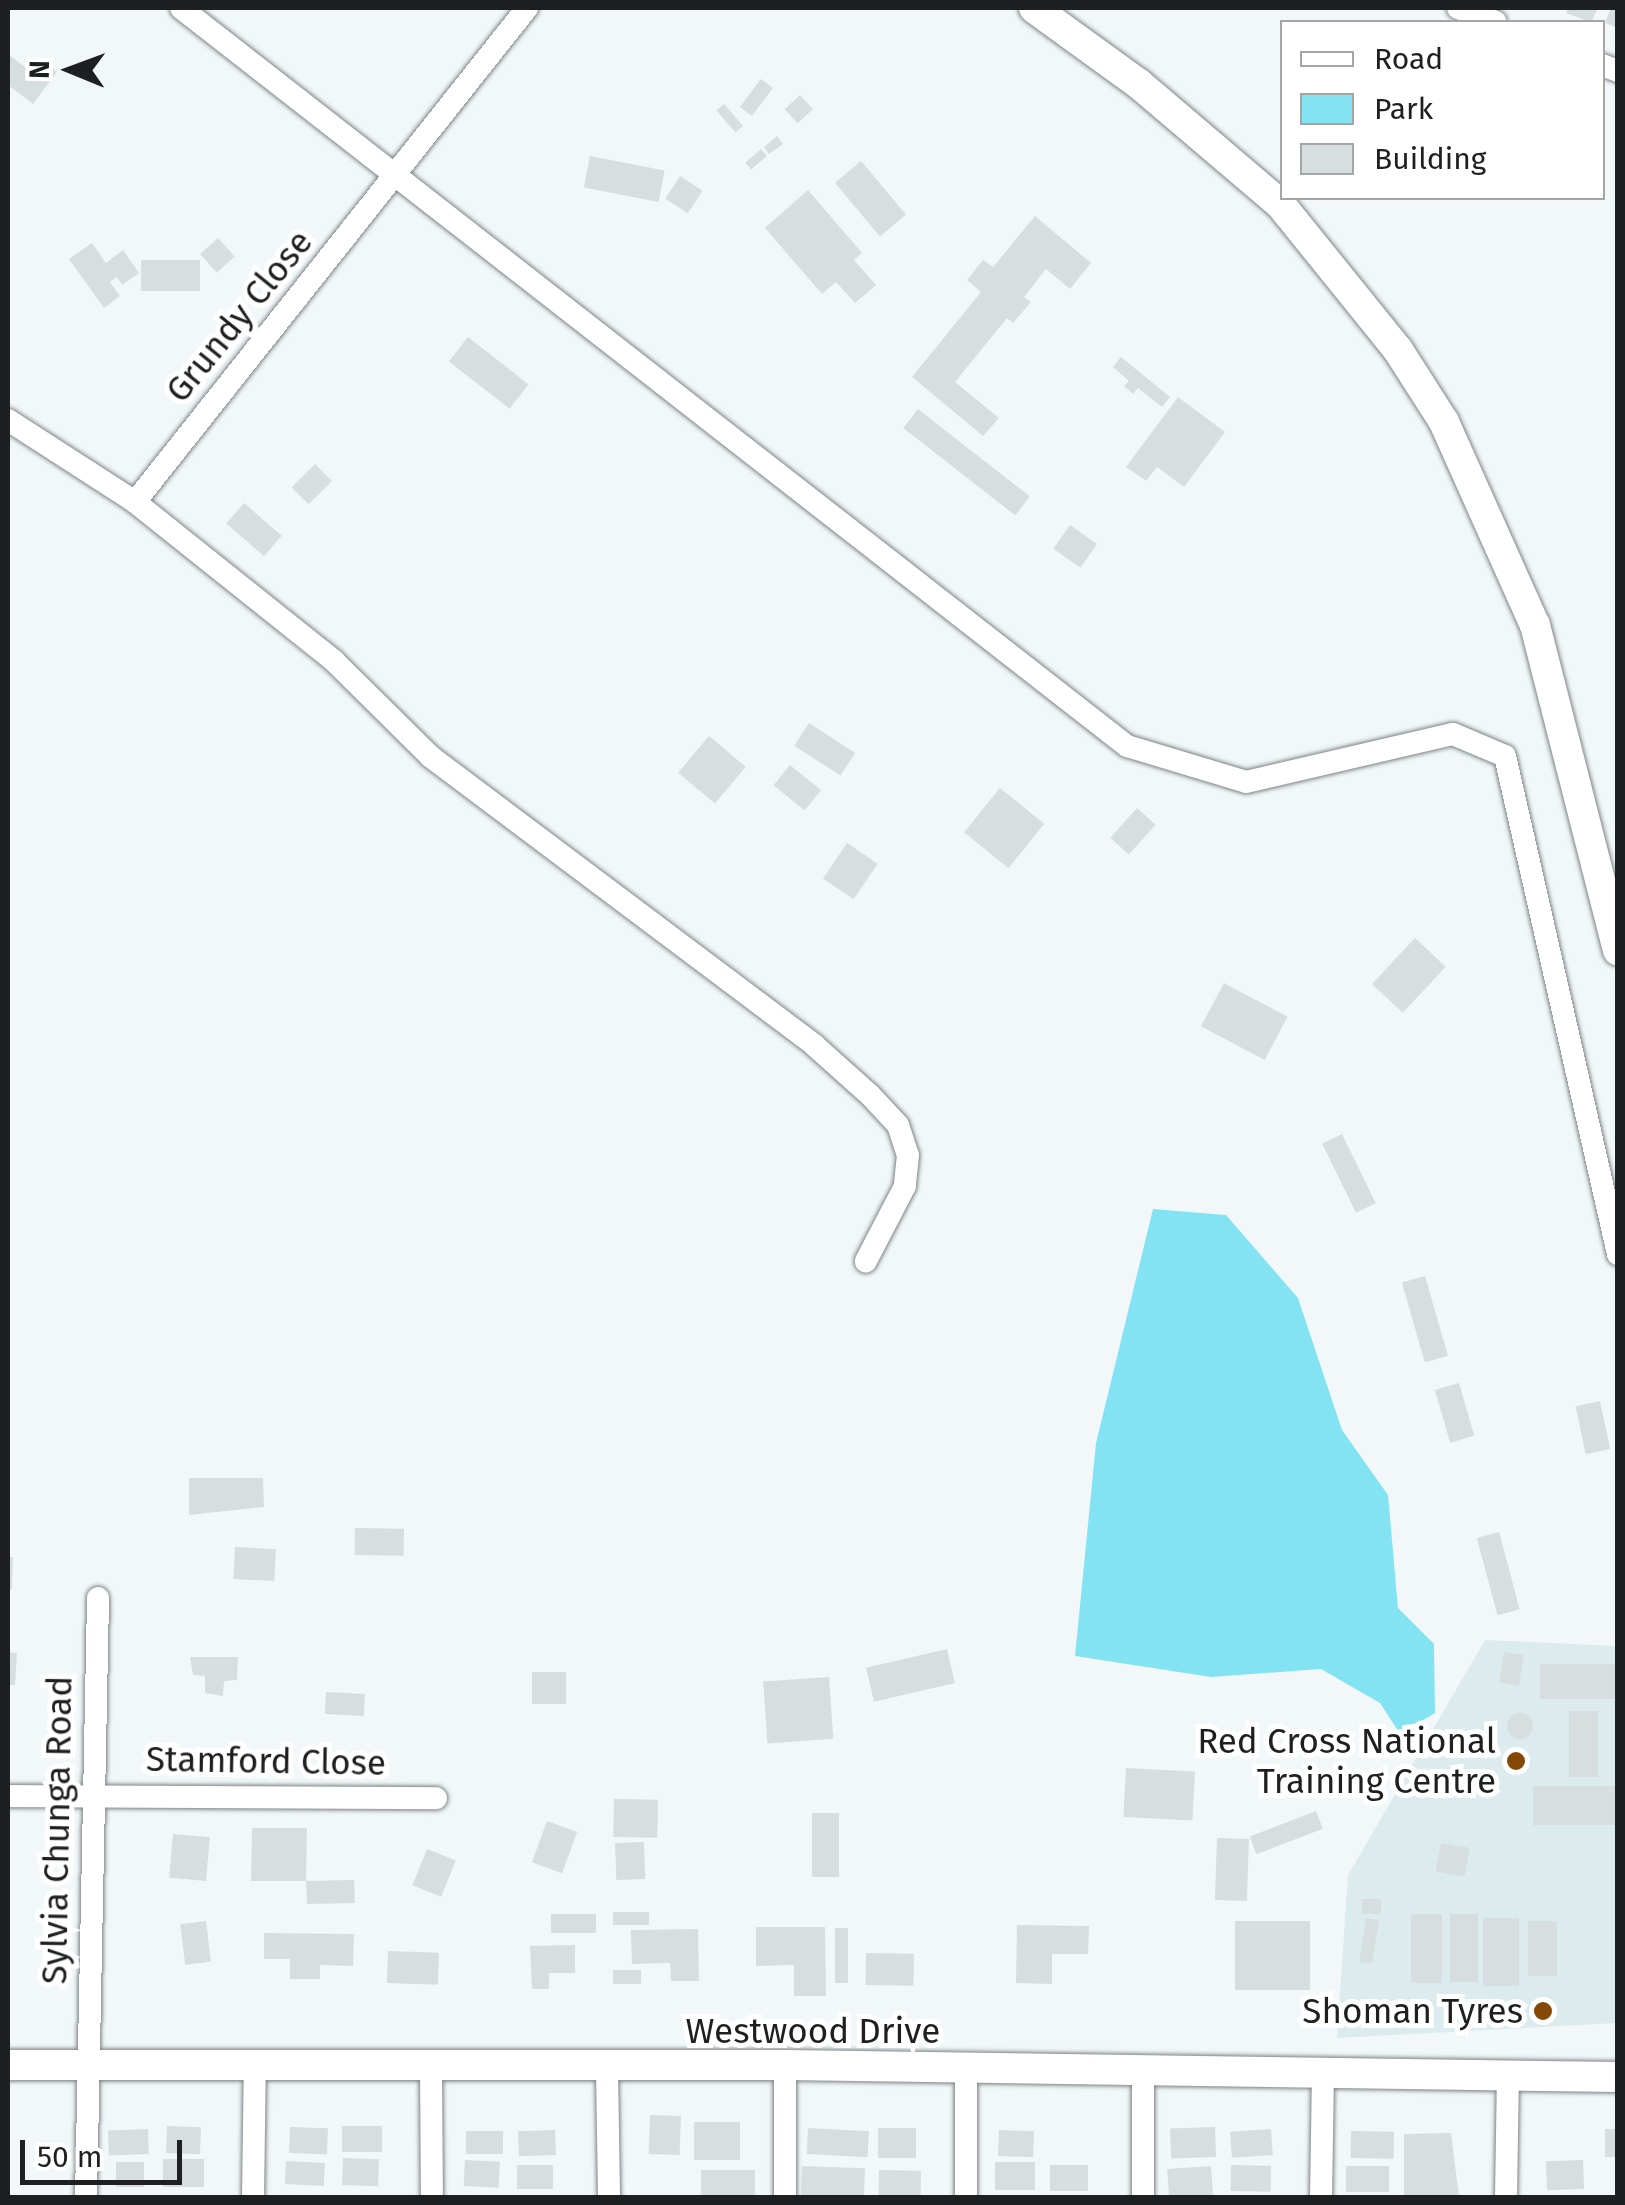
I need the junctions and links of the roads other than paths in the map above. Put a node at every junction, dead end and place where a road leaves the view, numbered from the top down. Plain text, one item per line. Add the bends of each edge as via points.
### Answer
1 (180, 8) edge
2 (527, 8) edge
3 (1034, 8) edge
4 (1458, 8) edge
5 (1491, 20) edge
6 (397, 174) junction
7 (8, 420) edge
8 (135, 502) junction
9 (1618, 950) edge
10 (1618, 1254) edge
11 (866, 1261) dead end
12 (98, 1598) dead end
13 (96, 1794) junction
14 (8, 1796) edge
15 (436, 1798) dead end
16 (255, 2062) junction
17 (87, 2063) junction
18 (8, 2065) edge
19 (786, 2065) junction
20 (431, 2067) junction
21 (607, 2069) junction
22 (966, 2070) junction
23 (1143, 2072) junction
24 (1323, 2076) junction
25 (1618, 2076) edge
26 (1508, 2077) junction
27 (86, 2198) edge
28 (253, 2198) edge
29 (432, 2198) edge
30 (609, 2198) edge
31 (785, 2198) edge
32 (966, 2198) edge
33 (1143, 2198) edge
34 (1321, 2198) edge
35 (1506, 2198) edge

1 - 6 street
2 - 6 street, Grundy Close
3 - 9 street via 1139,84 1282,205 1398,350 1444,422 1535,625
4 - 5 street
6 - 8 street, Grundy Close
6 - 10 street via 1126,746 1246,782 1453,734 1505,756
7 - 8 street
8 - 11 street via 334,661 431,756 870,1095 898,1125 908,1155 900,1198
12 - 13 street, Sylvia Chunga Road
13 - 14 street, Stamford Close
13 - 15 street, Stamford Close
13 - 17 street, Sylvia Chunga Road
16 - 17 street, Westwood Drive
16 - 20 street, Westwood Drive
16 - 28 street
17 - 18 street, Westwood Drive
17 - 27 street, Sylvia Chunga Road
19 - 21 street, Westwood Drive
19 - 22 street, Westwood Drive
19 - 31 street
20 - 21 street, Westwood Drive
20 - 29 street
21 - 30 street
22 - 23 street, Westwood Drive
22 - 32 street
23 - 24 street, Westwood Drive
23 - 33 street
24 - 26 street, Westwood Drive
24 - 34 street
25 - 26 street, Westwood Drive
26 - 35 street

